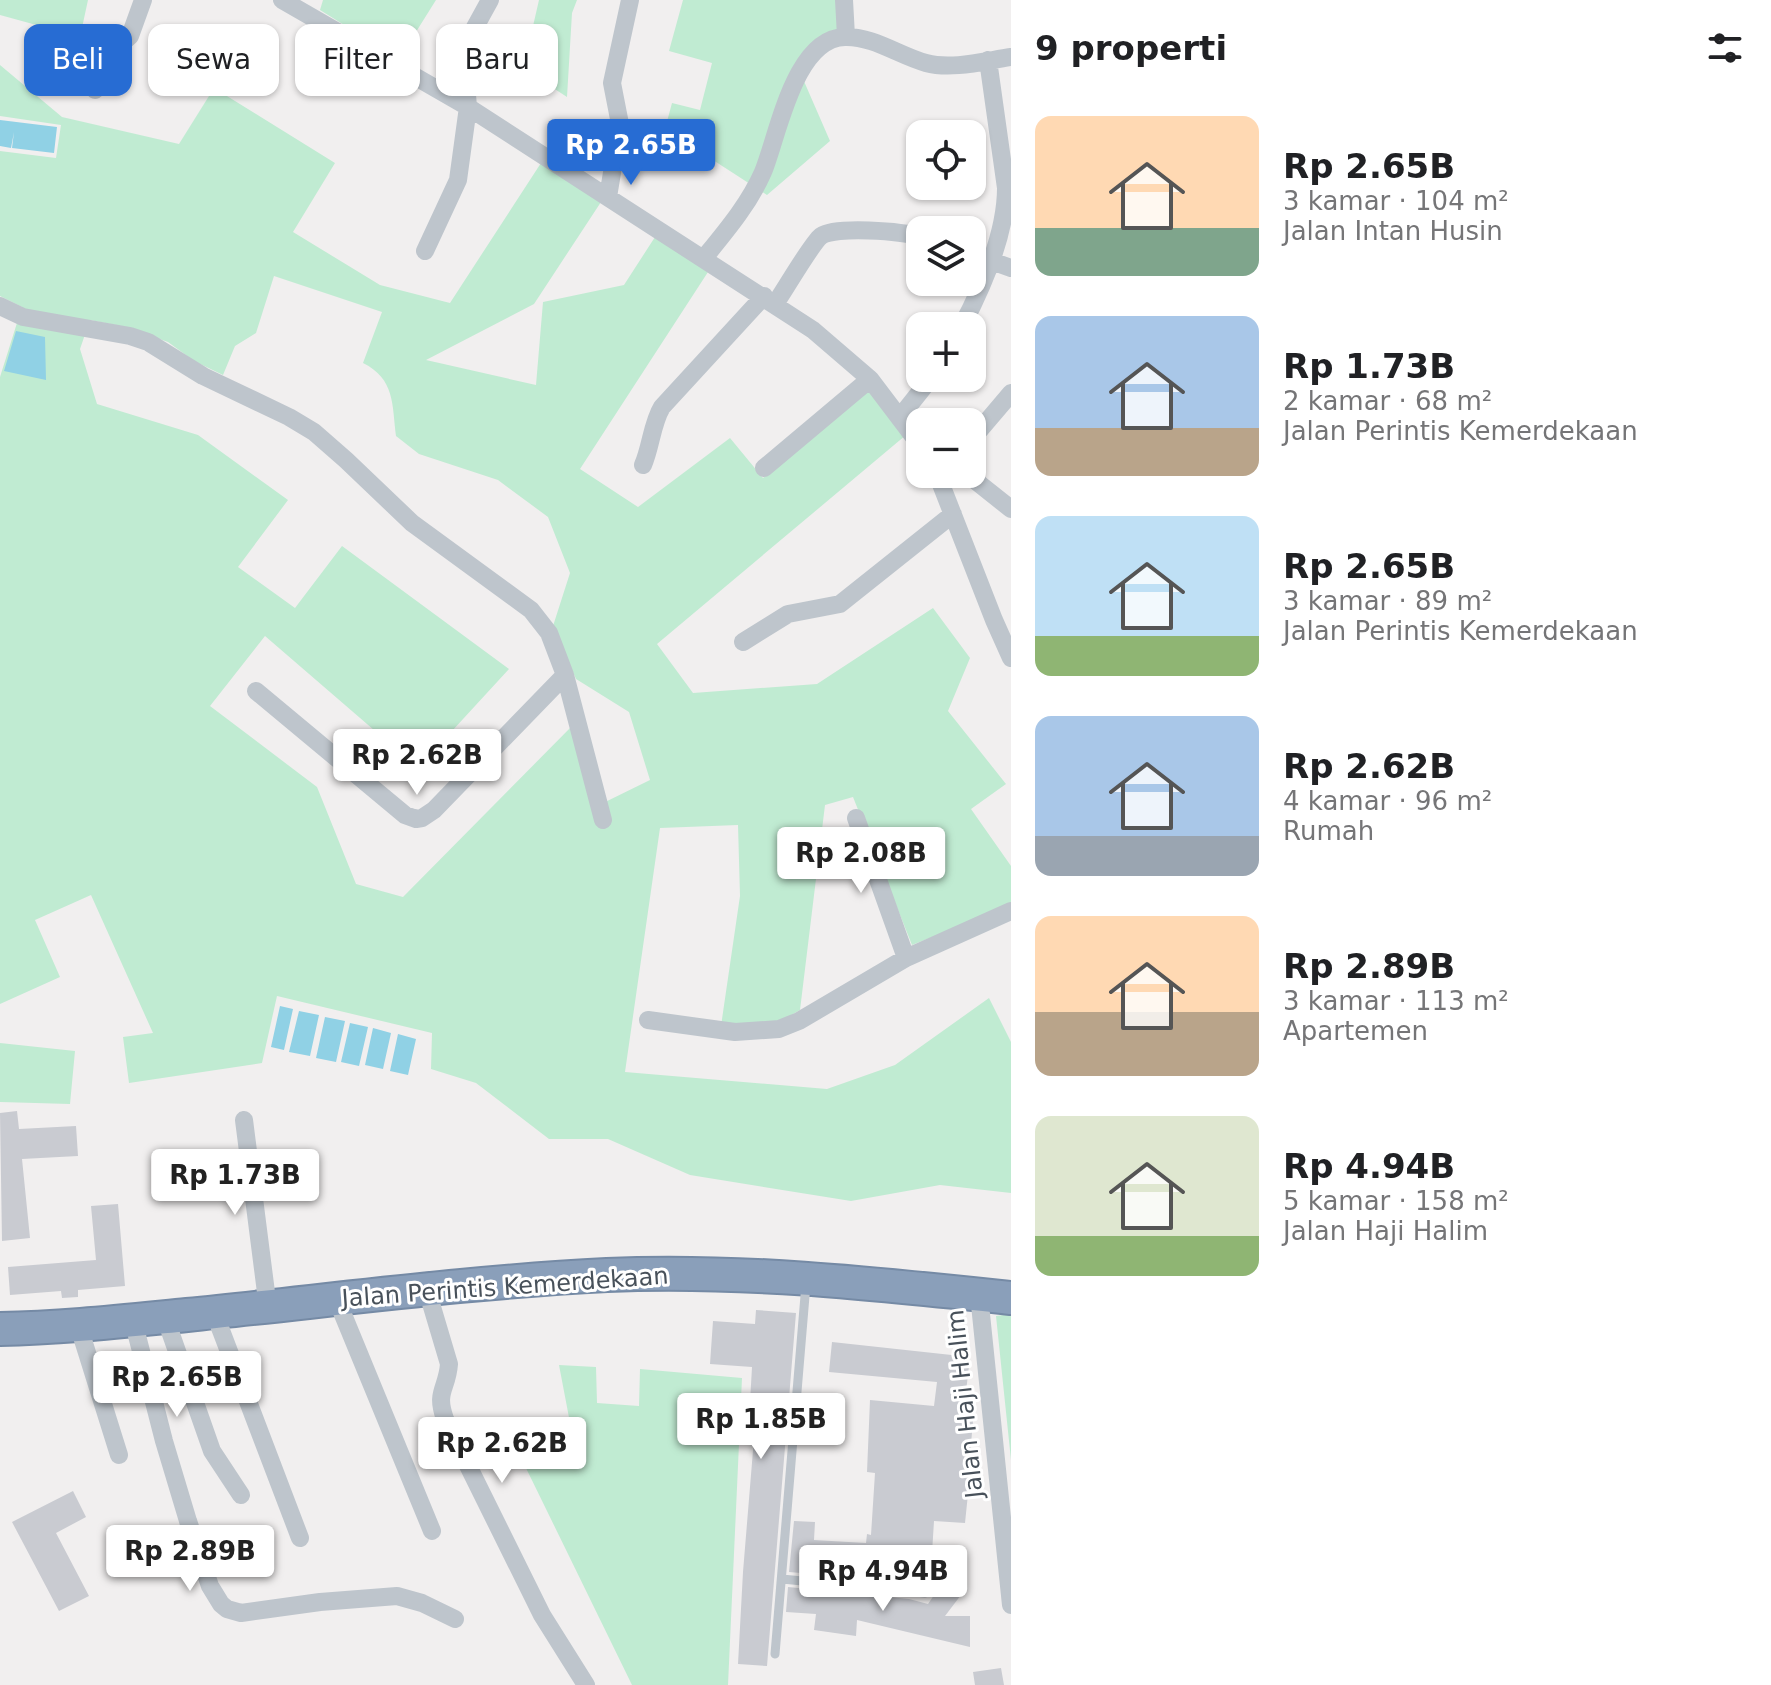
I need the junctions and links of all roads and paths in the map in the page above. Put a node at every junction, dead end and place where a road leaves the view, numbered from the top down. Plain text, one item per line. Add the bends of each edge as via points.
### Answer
1 (143, 0) edge
2 (282, 0) edge
3 (490, 0) edge
4 (630, 0) edge
5 (844, 0) edge
6 (132, 32) edge
7 (846, 36) junction
8 (1011, 57) edge
9 (988, 60) junction
10 (468, 107) junction
11 (608, 197) junction
12 (906, 235) edge
13 (986, 247) edge
14 (425, 251) dead end
15 (704, 258) junction
16 (986, 259) edge
17 (1011, 268) edge
18 (770, 300) junction
19 (0, 306) edge
20 (870, 379) junction
21 (920, 392) edge
22 (1011, 393) edge
23 (900, 417) junction
24 (986, 422) edge
25 (906, 425) edge
26 (643, 465) dead end
27 (764, 468) dead end
28 (944, 488) edge
29 (985, 488) edge
30 (1011, 509) edge
31 (953, 514) junction
32 (743, 642) dead end
33 (1011, 658) edge
34 (565, 675) junction
35 (256, 691) dead end
36 (856, 818) dead end
37 (603, 820) dead end
38 (1011, 911) edge
39 (906, 958) junction
40 (648, 1020) dead end
41 (244, 1120) dead end
42 (807, 1281) junction
43 (427, 1290) junction
44 (979, 1295) junction
45 (1011, 1298) edge
46 (337, 1300) junction
47 (268, 1308) junction
48 (214, 1312) junction
49 (165, 1317) junction
50 (133, 1320) junction
51 (78, 1324) junction
52 (0, 1329) edge
53 (119, 1455) dead end
54 (241, 1495) dead end
55 (432, 1531) dead end
56 (300, 1538) dead end
57 (782, 1579) junction
58 (925, 1593) dead end
59 (1011, 1605) edge
60 (455, 1619) dead end
61 (775, 1654) dead end
62 (586, 1685) edge

1 - 6 street
2 - 10 street
3 - 10 street via 464,57
4 - 11 street via 612,83 620,124
5 - 7 street
7 - 9 street via 936,65
7 - 15 street via 819,48 799,74 763,172
8 - 9 street
9 - 13 street via 1006,208
10 - 11 street
10 - 14 street via 458,180
11 - 15 street
12 - 18 street via 824,234
15 - 18 street
16 - 17 street
18 - 20 street
18 - 26 street via 662,407
19 - 34 street via 23,317 148,342 314,432 412,523 531,610 549,633
20 - 23 street
20 - 27 street
21 - 23 street
22 - 24 street
23 - 25 street
28 - 31 street
29 - 30 street
31 - 32 street via 840,604 788,614
31 - 33 street
34 - 35 street via 434,810 416,819
34 - 37 street
36 - 39 street
38 - 39 street
39 - 40 street via 779,1029 735,1032
41 - 47 street
42 - 43 highway, Jalan Perintis Kemerdekaan via 609,1275
42 - 44 highway, Jalan Perintis Kemerdekaan
42 - 57 lane
43 - 46 highway, Jalan Perintis Kemerdekaan
43 - 62 street via 449,1364 439,1397 445,1419 542,1615
44 - 45 highway, Jalan Perintis Kemerdekaan
44 - 59 street, Jalan Haji Halim
46 - 47 highway, Jalan Perintis Kemerdekaan
46 - 55 street
47 - 48 highway, Jalan Perintis Kemerdekaan
48 - 49 highway, Jalan Perintis Kemerdekaan
48 - 56 street
49 - 50 highway, Jalan Perintis Kemerdekaan
49 - 54 street via 212,1451
50 - 51 highway, Jalan Perintis Kemerdekaan
50 - 60 street via 188,1521 221,1604 241,1613 397,1596
51 - 52 highway, Jalan Perintis Kemerdekaan
51 - 53 street
57 - 58 lane
57 - 61 lane

